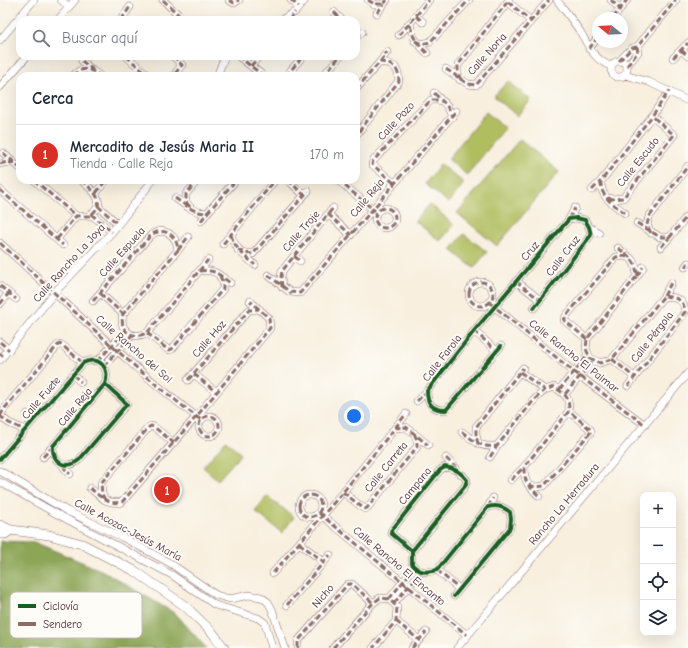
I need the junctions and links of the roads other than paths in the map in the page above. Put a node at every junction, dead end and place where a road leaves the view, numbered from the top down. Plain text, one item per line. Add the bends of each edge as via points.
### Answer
1 (34, 0) edge
2 (61, 0) edge
3 (75, 0) edge
4 (162, 0) edge
5 (229, 0) edge
6 (238, 0) edge
7 (291, 0) edge
8 (305, 0) edge
9 (368, 0) edge
10 (429, 0) edge
11 (469, 0) edge
12 (549, 0) edge
13 (557, 0) edge
14 (611, 0) edge
15 (627, 0) edge
16 (676, 0) edge
17 (508, 1) edge
18 (385, 2) edge
19 (130, 6) dead end
20 (69, 7) junction
21 (620, 9) junction
22 (297, 10) junction
23 (334, 12) dead end
24 (618, 12) edge
25 (377, 13) dead end
26 (20, 16) edge
27 (61, 16) edge
28 (124, 16) edge
29 (180, 16) edge
30 (287, 16) edge
31 (292, 16) edge
32 (338, 16) edge
33 (416, 16) junction
34 (16, 21) edge
35 (531, 21) junction
36 (423, 22) dead end
37 (410, 23) junction
38 (431, 30) dead end
39 (399, 35) dead end
40 (437, 35) junction
41 (0, 40) edge
42 (415, 41) junction
43 (688, 43) edge
44 (592, 45) edge
45 (638, 47) junction
46 (589, 49) junction
47 (682, 50) junction
48 (387, 52) dead end
49 (427, 53) dead end
50 (688, 56) edge
51 (673, 58) dead end
52 (24, 60) edge
53 (131, 60) edge
54 (177, 60) edge
55 (223, 60) edge
56 (243, 60) edge
57 (256, 60) edge
58 (300, 60) edge
59 (337, 60) edge
60 (82, 61) dead end
61 (619, 61) junction
62 (380, 62) junction
63 (251, 66) junction
64 (627, 66) junction
65 (612, 67) junction
66 (446, 69) dead end
67 (93, 70) joint
68 (78, 72) edge
69 (144, 72) edge
70 (176, 72) edge
71 (219, 72) edge
72 (259, 72) edge
73 (289, 72) edge
74 (326, 72) edge
75 (625, 75) junction
76 (461, 80) junction
77 (360, 84) edge
78 (0, 87) edge
79 (669, 91) junction
80 (434, 94) dead end
81 (688, 101) edge
82 (444, 102) junction
83 (652, 116) junction
84 (360, 131) edge
85 (3, 153) dead end
86 (0, 164) edge
87 (16, 165) edge
88 (16, 166) edge
89 (688, 166) edge
90 (601, 181) junction
91 (394, 183) junction
92 (39, 184) edge
93 (86, 184) edge
94 (103, 184) edge
95 (150, 184) edge
96 (196, 184) edge
97 (232, 184) edge
98 (270, 184) edge
99 (294, 184) edge
100 (343, 184) edge
101 (3, 190) edge
102 (592, 190) dead end
103 (96, 193) junction
104 (606, 197) junction
105 (174, 198) dead end
106 (208, 200) dead end
107 (214, 205) junction
108 (98, 206) junction
109 (333, 208) dead end
110 (575, 208) dead end
111 (191, 209) junction
112 (375, 211) junction
113 (208, 213) junction
114 (625, 213) dead end
115 (91, 214) junction
116 (328, 214) junction
117 (688, 215) edge
118 (76, 216) junction
119 (569, 219) junction
120 (201, 221) dead end
121 (637, 223) dead end
122 (118, 224) junction
123 (589, 227) junction
124 (112, 232) junction
125 (651, 232) junction
126 (599, 233) dead end
127 (231, 235) junction
128 (351, 235) junction
129 (188, 237) dead end
130 (670, 237) junction
131 (57, 239) junction
132 (0, 243) edge
133 (223, 244) dead end
134 (63, 245) dead end
135 (661, 247) dead end
136 (618, 248) dead end
137 (178, 250) junction
138 (238, 250) junction
139 (294, 256) junction
140 (632, 259) junction
141 (208, 260) dead end
142 (300, 261) dead end
143 (255, 265) dead end
144 (643, 267) dead end
145 (199, 271) junction
146 (218, 273) junction
147 (268, 275) dead end
148 (637, 276) junction
149 (516, 281) junction
150 (230, 282) dead end
151 (671, 283) dead end
152 (0, 286) edge
153 (282, 287) junction
154 (55, 292) junction
155 (8, 293) junction
156 (100, 293) junction
157 (664, 296) junction
158 (16, 299) dead end
159 (540, 300) junction
160 (92, 301) dead end
161 (250, 301) dead end
162 (0, 304) edge
163 (492, 305) junction
164 (686, 307) edge
165 (534, 308) dead end
166 (262, 311) junction
167 (123, 314) junction
168 (474, 331) junction
169 (129, 333) junction
170 (147, 333) junction
171 (587, 339) junction
172 (0, 342) edge
173 (111, 346) junction
174 (9, 350) junction
175 (117, 351) junction
176 (1, 357) edge
177 (590, 358) junction
178 (612, 359) junction
179 (83, 363) junction
180 (101, 363) junction
181 (573, 371) junction
182 (688, 373) edge
183 (194, 374) junction
184 (73, 375) junction
185 (580, 376) junction
186 (634, 377) junction
187 (188, 380) dead end
188 (81, 382) dead end
189 (105, 384) junction
190 (628, 386) dead end
191 (90, 390) dead end
192 (545, 390) junction
193 (427, 391) junction
194 (216, 392) junction
195 (562, 392) junction
196 (96, 395) junction
197 (417, 402) dead end
198 (569, 411) junction
199 (28, 414) dead end
200 (406, 414) dead end
201 (556, 414) dead end
202 (0, 416) edge
203 (199, 418) junction
204 (562, 419) junction
205 (34, 420) junction
206 (645, 425) junction
207 (395, 428) junction
208 (25, 430) junction
209 (414, 432) junction
210 (462, 432) dead end
211 (58, 443) junction
212 (174, 443) junction
213 (478, 444) junction
214 (428, 445) dead end
215 (498, 446) junction
216 (43, 457) dead end
217 (490, 457) dead end
218 (446, 458) dead end
219 (0, 460) edge
220 (60, 463) junction
221 (524, 467) junction
222 (457, 470) junction
223 (0, 471) edge
224 (70, 474) dead end
225 (511, 480) dead end
226 (0, 482) edge
227 (527, 484) junction
228 (27, 488) junction
229 (90, 488) dead end
230 (343, 492) junction
231 (22, 495) junction
232 (539, 496) dead end
233 (493, 498) dead end
234 (105, 500) junction
235 (488, 507) junction
236 (320, 514) junction
237 (0, 525) edge
238 (11, 530) junction
239 (0, 534) edge
240 (300, 543) junction
241 (412, 550) junction
242 (330, 555) dead end
243 (324, 562) junction
244 (418, 570) junction
245 (437, 570) junction
246 (273, 573) dead end
247 (404, 585) junction
248 (459, 589) junction
249 (454, 596) dead end
250 (392, 601) junction
251 (373, 602) junction
252 (287, 605) dead end
253 (396, 621) junction
254 (426, 632) dead end
255 (467, 635) junction
256 (419, 640) junction
257 (284, 646) edge
258 (272, 647) edge
259 (224, 648) edge
260 (298, 648) edge
261 (333, 648) edge
262 (374, 648) edge
263 (412, 648) edge
264 (457, 648) edge

1 - 26 street
2 - 20 street
3 - 20 street
4 - 29 street
5 - 6 street via 234,4
7 - 22 street
8 - 22 street
9 - 18 street via 374,4
10 - 33 street
11 - 40 street
12 - 35 street, Calle Noria
13 - 46 street via 581,33
14 - 21 street
15 - 21 street
16 - 45 street
17 - 35 street, Calle Noria
17 - 76 street, Calle Noria via 473,50 458,65
18 - 25 street
19 - 28 street
20 - 27 street
21 - 24 street
22 - 30 street
22 - 31 street
23 - 32 street
33 - 36 street
33 - 37 street
34 - 41 street
35 - 76 street, Calle Noria via 489,64 476,85
37 - 39 street
37 - 42 street
38 - 40 street
40 - 42 street via 430,42 422,44
42 - 49 street
43 - 47 street
44 - 46 street
45 - 61 street via 632,48
45 - 64 street via 638,52
46 - 65 street via 601,63
47 - 50 street
47 - 51 street
48 - 62 street
52 - 78 street
53 - 69 street
54 - 70 street via 182,65
55 - 71 street
56 - 63 street
57 - 63 street
58 - 73 street
59 - 74 street
60 - 67 street
61 - 64 street
61 - 65 street
62 - 77 street
62 - 84 street via 395,66 399,81
63 - 72 street
64 - 75 street
65 - 75 street via 615,76
66 - 76 street
67 - 68 street via 85,68
75 - 79 street
79 - 81 street
79 - 83 street, Calle Escudo
80 - 82 street
82 - 91 street, Calle Reja via 454,114
82 - 91 street, Calle Pozo via 431,100 372,164
83 - 90 street, Calle Escudo
83 - 104 street, Calle Escudo via 674,135 623,198 613,200
85 - 87 street
86 - 88 street via 9,162
89 - 125 street via 649,217 647,225
90 - 102 street, Calle Escudo
90 - 104 street, Calle Escudo via 600,189
91 - 112 street, Calle Reja
92 - 118 street
93 - 103 street
94 - 103 street
95 - 122 street, Calle Rancho La Joya
96 - 111 street via 194,189 186,194 186,202
97 - 107 street
98 - 127 street via 240,228
99 - 138 street via 306,193 258,243 253,254
100 - 112 street
101 - 131 street
103 - 108 street
104 - 114 street
105 - 111 street
106 - 107 street
107 - 113 street
108 - 115 street
108 - 122 street
109 - 116 street
110 - 119 street
111 - 113 street via 199,213
112 - 128 street, Calle Reja
113 - 120 street
115 - 118 street
115 - 124 street
116 - 128 street, Calle Troje
116 - 139 street, Calle Troje
117 - 130 street
118 - 131 street
119 - 123 street, Calle Cruz via 585,220
119 - 149 street, Cruz
121 - 125 street
122 - 124 street, Calle Rancho La Joya
123 - 126 street
123 - 159 street, Calle Cruz via 591,235
124 - 154 street, Calle Rancho La Joya
125 - 130 street via 660,237
127 - 133 street
127 - 138 street
128 - 153 street, Calle Reja via 312,274 300,293 290,292
129 - 137 street
130 - 135 street
131 - 134 street
132 - 154 street, Calle Rancho del Sol
136 - 140 street
137 - 156 street, Calle Espuela via 176,241 170,234 157,231
137 - 167 street via 168,256
138 - 143 street
139 - 142 street
139 - 153 street, Calle Troje via 282,271
140 - 148 street
140 - 171 street via 616,257 564,320
141 - 145 street
144 - 148 street
145 - 146 street via 209,270
145 - 170 street via 197,279
146 - 150 street
146 - 170 street via 223,282 223,289 215,294 170,350
147 - 153 street
148 - 171 street
149 - 159 street
149 - 163 street, Cruz
151 - 157 street, Calle Pérgola
152 - 155 street
154 - 173 street, Calle Rancho del Sol
154 - 174 street, Calle Rancho La Joya
155 - 158 street
155 - 162 street
156 - 160 street
156 - 167 street, Calle Espuela
157 - 164 street, Calle Pérgola via 681,301
157 - 178 street, Calle Pérgola
159 - 165 street
161 - 166 street
163 - 168 street, Calle Farola
163 - 181 street, Calle Rancho El Palmar
164 - 186 street, Calle Pérgola via 685,312
166 - 183 street, Calle Hoz via 249,310
166 - 194 street via 269,318 270,328
167 - 169 street via 122,323
168 - 193 street, Calle Farola via 442,377
168 - 193 street, Calle Farola via 499,348 459,391 446,410 438,410 431,406 427,399
169 - 170 street
169 - 173 street
169 - 175 street
171 - 177 street via 586,349
172 - 174 street
173 - 175 street, Calle Rancho del Sol
173 - 180 street
174 - 176 street, Calle Rancho La Joya
175 - 180 street
175 - 203 street, Calle Rancho del Sol
177 - 178 street, Calle Pérgola via 600,363
177 - 181 street
177 - 185 street
178 - 186 street, Calle Pérgola
179 - 180 street via 93,360
179 - 184 street, Calle Fuete
179 - 202 street, Calle Fuete via 60,344 14,403 4,408
180 - 189 street, Calle Reja via 107,378
181 - 185 street, Calle Rancho El Palmar
181 - 195 street
182 - 206 street, Rancho La Herradura
183 - 187 street
183 - 194 street, Calle Hoz
184 - 188 street
184 - 205 street, Calle Fuete
185 - 195 street
185 - 206 street, Calle Rancho El Palmar
186 - 190 street
189 - 196 street, Calle Reja
189 - 220 street via 127,404 80,454 74,464
191 - 196 street
192 - 195 street via 554,387
192 - 213 street via 522,370 476,427
192 - 215 street via 539,401
193 - 197 street, Calle Farola
194 - 203 street
195 - 198 street via 568,398
196 - 211 street, Calle Reja
198 - 204 street
198 - 227 street via 591,431 544,486 535,488
199 - 205 street
200 - 207 street, Calle Carreta
201 - 204 street
202 - 208 street, Calle Fuete
203 - 212 street
204 - 221 street
205 - 208 street, Calle Fuete
206 - 255 street, Rancho La Herradura
207 - 209 street, Calle Carreta via 406,428
207 - 230 street, Calle Carreta
208 - 219 street, Calle Fuete
209 - 214 street
209 - 230 street, Calle Carreta via 417,447 365,509
210 - 213 street
211 - 216 street, Calle Reja
211 - 220 street via 54,456
212 - 234 street via 124,493 122,502 113,504
212 - 234 street via 152,426 108,481 101,484
213 - 215 street via 487,447
215 - 217 street
218 - 222 street
220 - 224 street
221 - 225 street
221 - 227 street
222 - 241 street via 467,480 466,486
222 - 241 street, Campana via 445,467 440,470 391,531
223 - 228 street, Calle Acozac-Jesús María
226 - 231 street, Calle Acozac-Jesús María
227 - 232 street
228 - 231 street
228 - 257 street, Calle Acozac-Jesús María via 170,563 216,595 230,599 249,595 260,597 268,602 272,609
229 - 234 street
230 - 236 street, Calle Carreta
231 - 258 street, Calle Acozac-Jesús María via 172,575 215,605 258,618 264,623
233 - 235 street
235 - 245 street
235 - 248 street via 501,506 510,512 510,528
236 - 240 street, Calle Carreta
236 - 247 street, Calle Rancho El Encanto
237 - 238 main road
238 - 239 main road
238 - 259 main road via 48,535 82,544 135,571 185,606 212,632
240 - 243 street
240 - 246 street, Calle Carreta
241 - 244 street via 412,564
242 - 243 street
243 - 252 street
244 - 245 street via 429,573
244 - 247 street
245 - 248 street
247 - 250 street
247 - 255 street, Calle Rancho El Encanto
248 - 249 street
250 - 251 street via 380,598
250 - 253 street via 397,607
251 - 260 street, Nicho via 352,584 348,584 298,641
251 - 261 street
253 - 256 street
253 - 262 street
254 - 256 street
255 - 264 street, Rancho La Herradura
256 - 263 street
257 - 258 street

